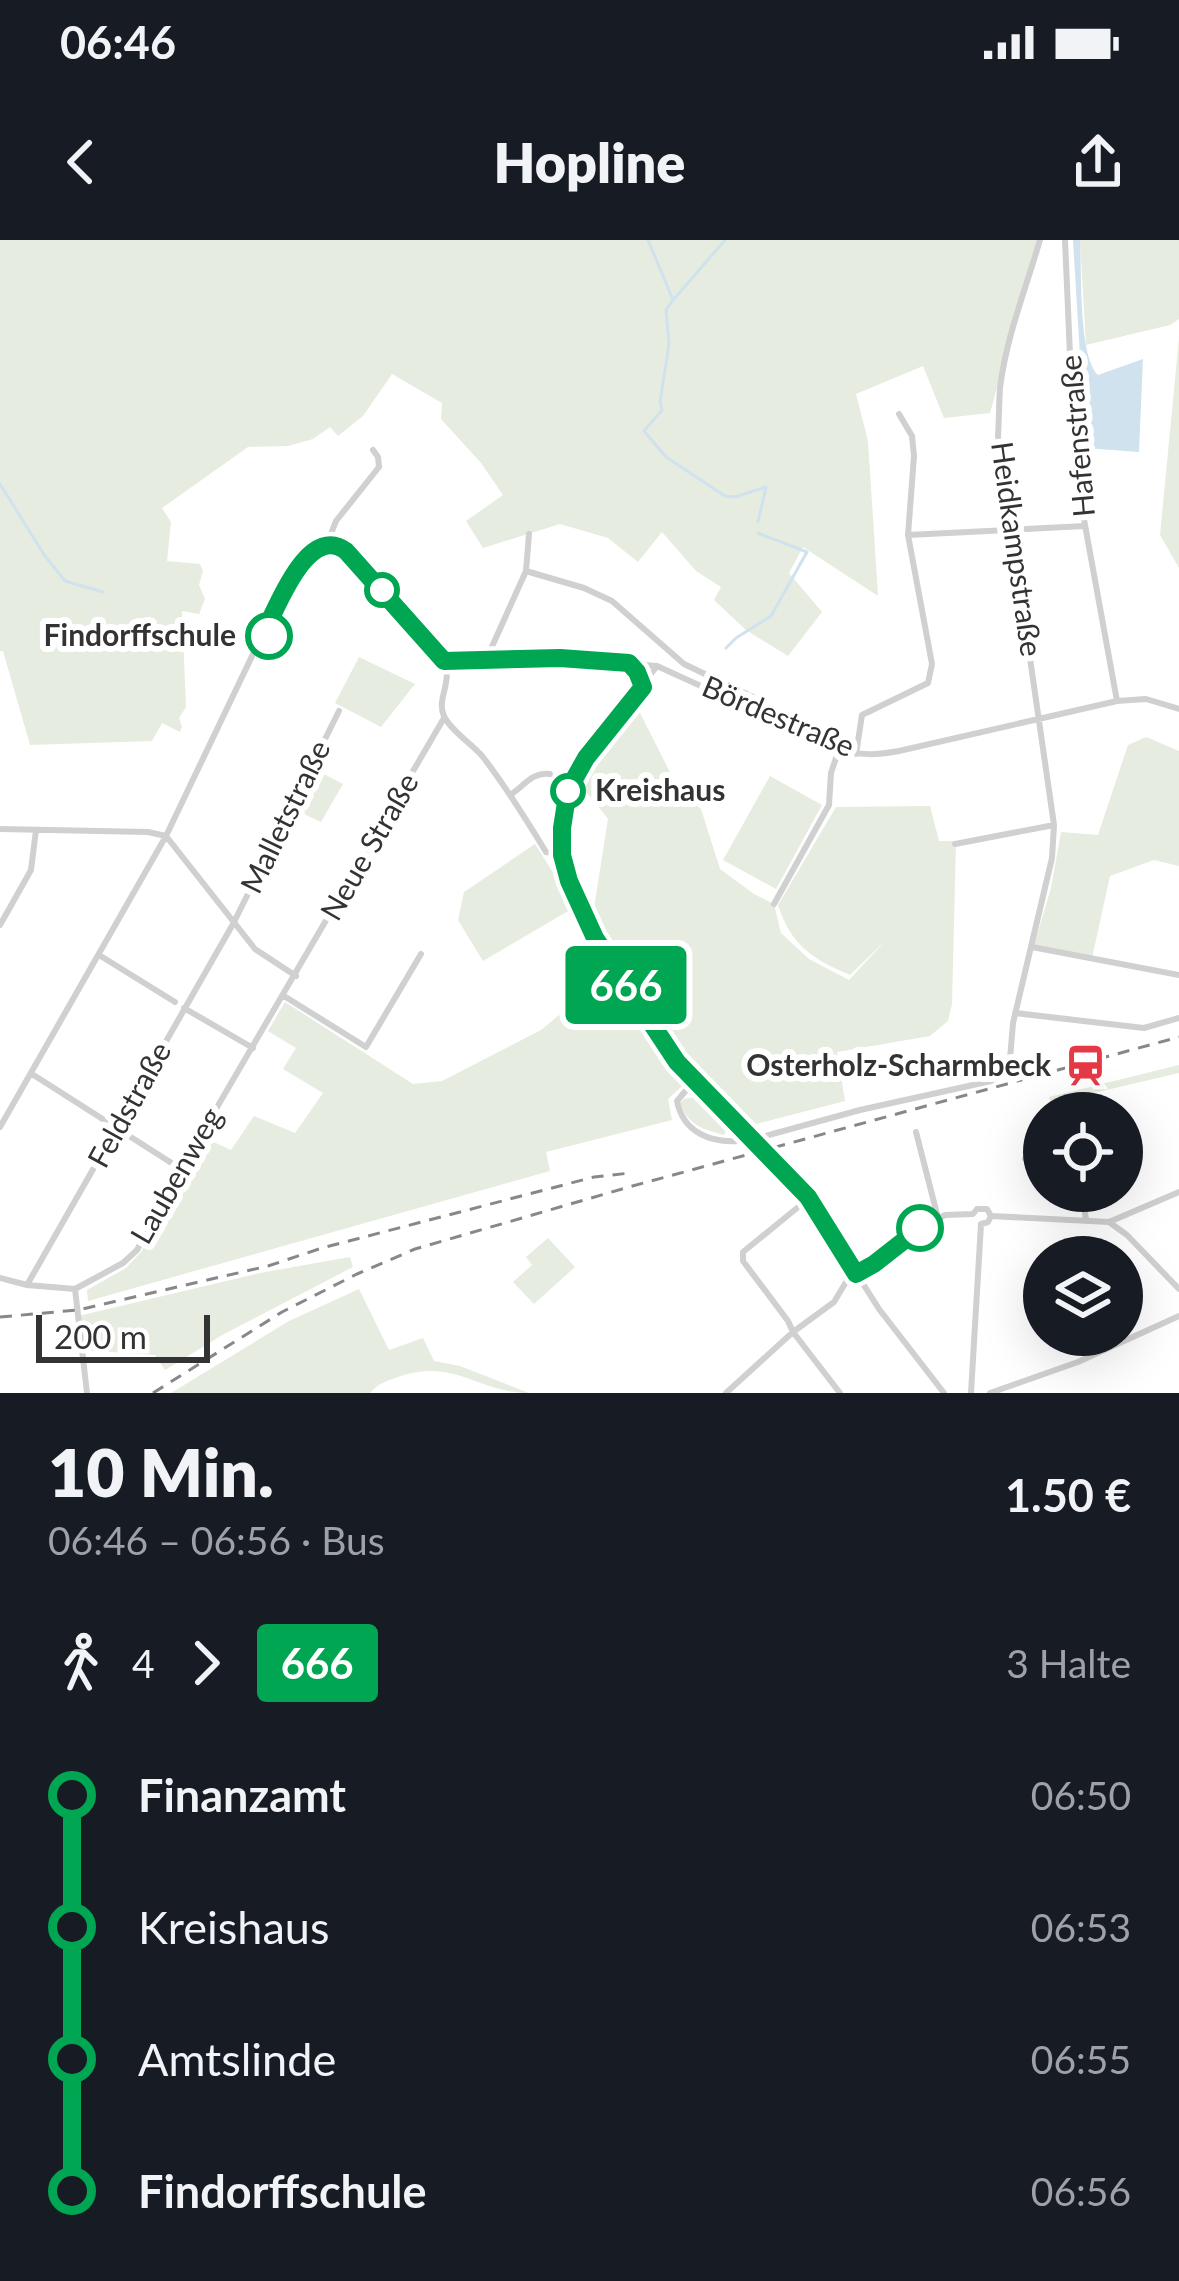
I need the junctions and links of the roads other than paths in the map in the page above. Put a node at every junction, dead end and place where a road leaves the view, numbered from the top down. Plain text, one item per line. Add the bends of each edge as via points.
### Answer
1 (1040, 240) edge
2 (1065, 240) edge
3 (899, 414) dead end
4 (373, 450) dead end
5 (1085, 526) junction
6 (1012, 530) junction
7 (529, 534) dead end
8 (908, 535) junction
9 (327, 544) junction
10 (526, 571) junction
11 (486, 660) junction
12 (444, 661) junction
13 (629, 663) junction
14 (658, 666) junction
15 (643, 687) junction
16 (1117, 701) junction
17 (1179, 709) edge
18 (757, 710) junction
19 (339, 711) dead end
20 (444, 718) junction
21 (1039, 719) junction
22 (839, 749) junction
23 (856, 754) junction
24 (550, 774) dead end
25 (510, 795) junction
26 (1054, 825) junction
27 (0, 829) edge
28 (36, 830) junction
29 (166, 836) junction
30 (955, 844) dead end
31 (562, 855) junction
32 (774, 904) dead end
33 (233, 924) junction
34 (0, 925) edge
35 (1031, 946) junction
36 (421, 954) dead end
37 (99, 955) junction
38 (1179, 975) edge
39 (296, 976) junction
40 (284, 996) junction
41 (175, 1002) dead end
42 (184, 1008) junction
43 (1015, 1013) junction
44 (1179, 1018) edge
45 (253, 1048) junction
46 (31, 1074) junction
47 (694, 1081) junction
48 (0, 1126) edge
49 (118, 1128) junction
50 (916, 1132) dead end
51 (181, 1168) junction
52 (1179, 1192) edge
53 (797, 1208) dead end
54 (1085, 1212) edge
55 (973, 1214) junction
56 (991, 1216) junction
57 (938, 1218) junction
58 (1086, 1220) junction
59 (1109, 1222) junction
60 (981, 1225) junction
61 (856, 1274) junction
62 (0, 1278) edge
63 (27, 1285) junction
64 (75, 1289) junction
65 (1179, 1289) edge
66 (1179, 1316) edge
67 (793, 1332) junction
68 (87, 1393) edge
69 (726, 1393) edge
70 (840, 1393) edge
71 (944, 1393) edge
72 (972, 1393) edge
73 (990, 1393) edge

1 - 6 street, Heidkampstraße via 1000,387 998,436
2 - 5 street, Hafenstraße via 1073,447
3 - 8 street via 913,442
4 - 9 street via 379,467
5 - 6 street
5 - 16 street, Hafenstraße
6 - 8 street
6 - 21 street, Heidkampstraße
7 - 10 street
8 - 23 street via 931,675 862,716
9 - 12 street via 346,551
9 - 29 street via 285,587
10 - 11 street
10 - 18 street via 612,601 684,664 757,699
11 - 12 street, Bördestraße
11 - 13 street, Bördestraße
12 - 20 street
13 - 14 street, Bördestraße
13 - 15 street
14 - 15 street
14 - 18 street, Bördestraße
15 - 31 street via 571,782
16 - 17 street, Bördestraße
16 - 21 street, Bördestraße
18 - 22 street, Bördestraße
19 - 33 street, Malletstraße
20 - 25 street
20 - 39 street, Neue Straße
21 - 23 street, Bördestraße
21 - 26 street, Heidkampstraße
22 - 23 street, Bördestraße
22 - 32 street via 829,806
24 - 25 street
25 - 31 street via 546,852
26 - 30 street
26 - 35 street, Heidkampstraße
27 - 28 street
28 - 29 street
28 - 34 street via 31,870
29 - 33 street
29 - 37 street
31 - 47 street via 595,938
33 - 39 street
33 - 42 street, Feldstraße
35 - 38 street
35 - 43 street, Heidkampstraße
36 - 40 street via 366,1048
37 - 41 street
37 - 46 street
39 - 40 street, Laubenweg
40 - 45 street, Laubenweg
42 - 45 street
42 - 49 street, Feldstraße
43 - 44 street via 1144,1028
43 - 47 street, Heidkampstraße, bridge via 1010,1059 999,1078 758,1138 698,1134 677,1101
45 - 51 street, Laubenweg
46 - 48 street
46 - 49 street
47 - 61 street via 808,1197
49 - 51 street
49 - 63 street, Feldstraße
50 - 57 street
51 - 64 street, Laubenweg via 136,1250
52 - 59 street
53 - 67 street via 743,1252
54 - 58 street
55 - 56 street via 982,1207
55 - 57 street
55 - 60 street
56 - 58 street
56 - 60 street
57 - 61 street
58 - 59 street
59 - 65 street
60 - 72 street
61 - 67 street
61 - 71 street
62 - 63 street
63 - 64 street
64 - 68 street
66 - 73 street
67 - 69 street
67 - 70 street

